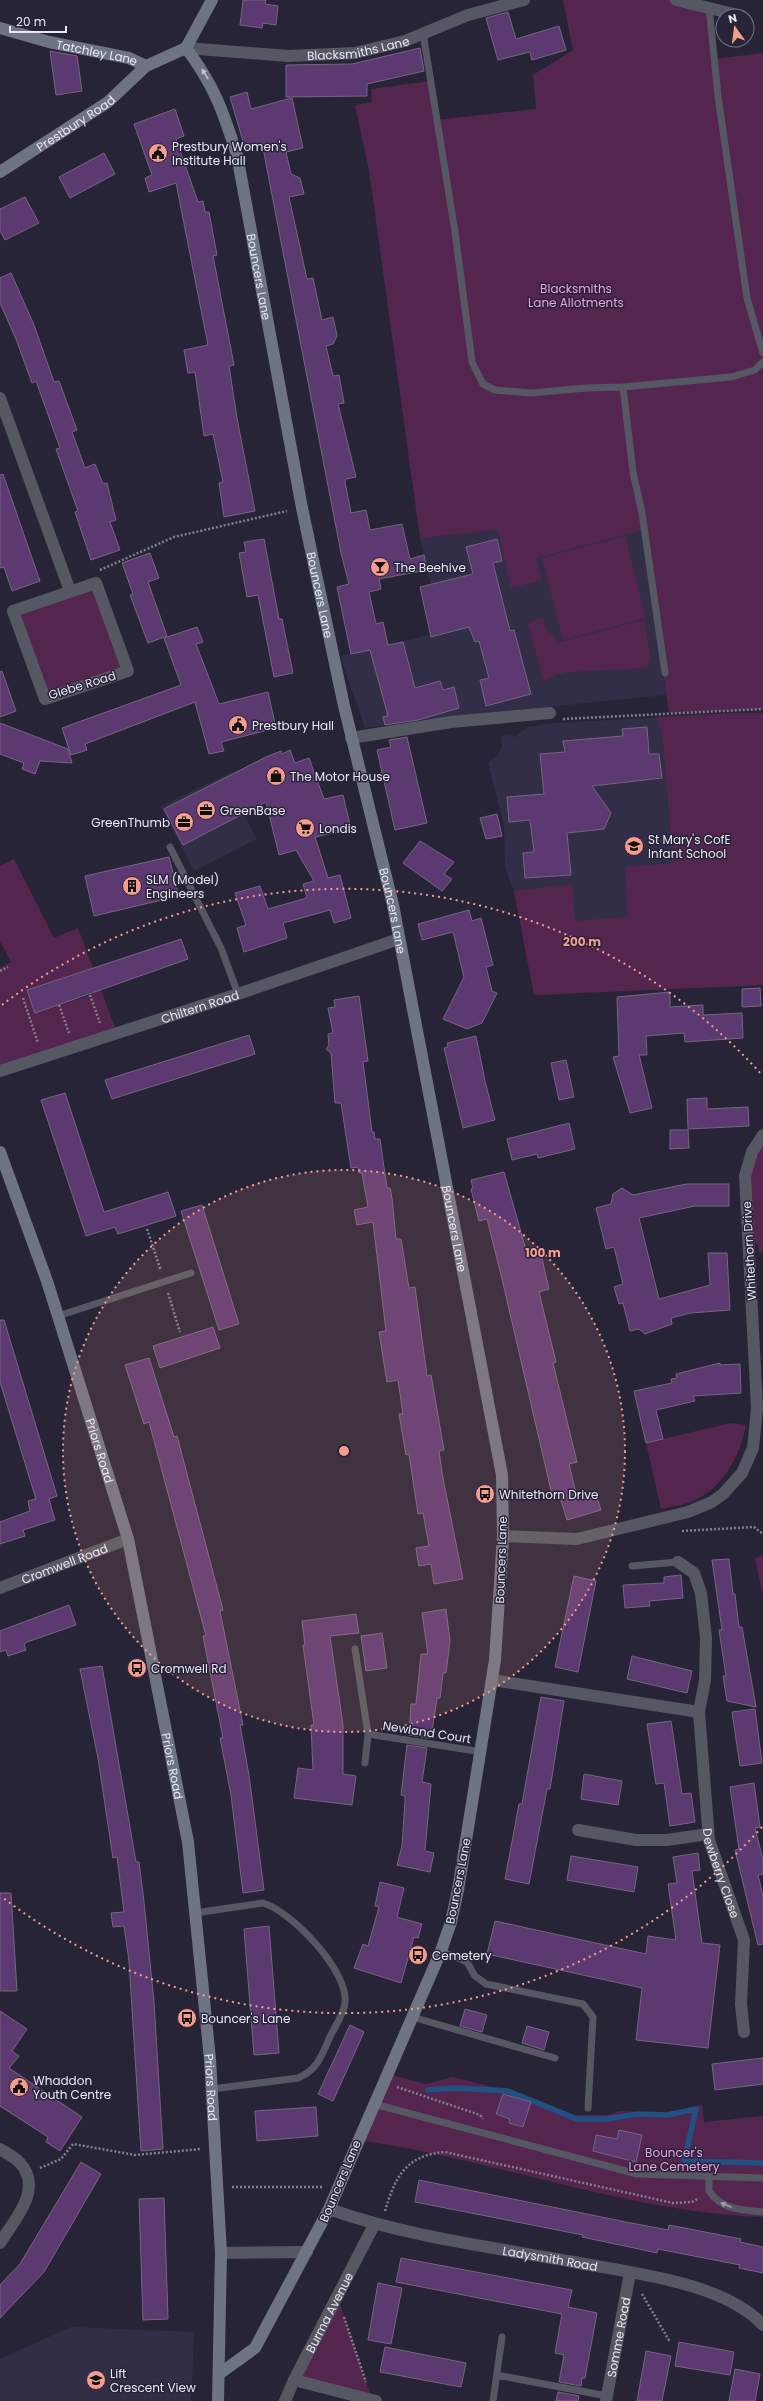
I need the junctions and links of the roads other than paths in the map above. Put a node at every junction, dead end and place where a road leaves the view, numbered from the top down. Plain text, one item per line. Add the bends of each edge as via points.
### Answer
1 (212, 0) edge
2 (524, 0) edge
3 (676, 0) edge
4 (710, 8) junction
5 (715, 9) edge
6 (0, 28) edge
7 (424, 33) junction
8 (186, 48) junction
9 (146, 66) junction
10 (0, 172) edge
11 (763, 353) edge
12 (763, 363) edge
13 (623, 387) junction
14 (0, 398) edge
15 (70, 591) junction
16 (665, 673) dead end
17 (550, 713) road end
18 (351, 738) junction
19 (170, 846) dead end
20 (400, 939) junction
21 (238, 994) junction
22 (0, 1070) edge
23 (763, 1135) edge
24 (0, 1152) edge
25 (191, 1273) dead end
26 (58, 1316) junction
27 (759, 1435) edge
28 (503, 1536) junction
29 (128, 1539) junction
30 (678, 1562) joint
31 (632, 1566) dead end
32 (0, 1588) edge
33 (355, 1649) dead end
34 (492, 1680) junction
35 (699, 1712) junction
36 (368, 1734) junction
37 (482, 1752) junction
38 (366, 1762) dead end
39 (578, 1830) dead end
40 (708, 1834) junction
41 (195, 1913) junction
42 (442, 1951) junction
43 (412, 2017) junction
44 (744, 2032) dead end
45 (555, 2058) dead end
46 (212, 2089) junction
47 (374, 2104) junction
48 (588, 2108) dead end
49 (0, 2149) edge
50 (709, 2176) junction
51 (763, 2178) edge
52 (329, 2209) junction
53 (763, 2212) edge
54 (377, 2225) junction
55 (0, 2243) edge
56 (221, 2252) junction
57 (307, 2252) junction
58 (630, 2273) junction
59 (761, 2319) edge
60 (502, 2337) dead end
61 (219, 2374) junction
62 (496, 2375) junction
63 (294, 2380) junction
64 (607, 2399) edge
65 (374, 2400) edge
66 (218, 2401) edge
67 (285, 2401) edge
68 (493, 2401) edge

1 - 8 street
2 - 7 street, Blacksmiths Lane via 468,16
3 - 4 street
4 - 5 street
4 - 11 lane via 718,96 746,293
6 - 9 street, Tatchley Lane via 48,42 129,58
7 - 8 street, Blacksmiths Lane via 386,47 333,55 265,55
7 - 13 lane via 455,232 471,356 479,379 488,387 507,393 531,394
8 - 9 street, Prestbury Road
18 -> 8 street, Bouncers Lane via 302,508 237,155 220,102 205,72
9 - 10 street, Prestbury Road via 108,102
12 - 13 lane via 755,370 732,377
13 - 16 lane via 633,472 642,513
14 - 15 street
15 - 15 street, Glebe Road via 96,583 128,671 45,699 12,611
17 - 18 street via 451,722
18 - 20 street, Bouncers Lane
19 - 21 lane via 221,948
20 - 21 street, Chiltern Road
20 - 28 street, Bouncers Lane via 437,1147 502,1475
21 - 22 street, Chiltern Road
23 - 27 street, Whitethorn Drive via 752,1152 745,1176
24 - 26 street, Priors Road
25 - 26 lane
26 - 29 street, Priors Road
27 - 28 street, Whitethorn Drive via 742,1473 723,1494 700,1508 577,1539
28 - 34 street, Bouncers Lane
29 - 32 street, Cromwell Road
29 - 41 street, Priors Road via 188,1842
30 - 31 lane
30 - 35 street, Dewberry Close via 694,1573 701,1593 706,1638 705,1680
33 - 36 lane, Newland Court
34 - 35 street
34 - 37 street, Bouncers Lane
35 - 40 street, Dewberry Close
36 - 37 lane, Newland Court
36 - 38 lane, Newland Court
37 - 42 street, Bouncers Lane via 457,1896
39 - 40 street via 636,1840 666,1840
40 - 44 street, Dewberry Close via 744,1940
41 - 46 street, Priors Road
41 - 46 lane via 263,1903 270,1906 324,1951 345,1991 345,2004 318,2066 308,2074 298,2078
42 - 43 street, Bouncers Lane
42 - 48 lane via 467,1962 475,1976 486,1984 583,2004 593,2017
43 - 45 lane
43 - 47 street, Bouncers Lane
46 - 56 street, Priors Road
47 - 50 lane via 637,2174
47 - 52 street, Bouncers Lane
49 - 55 street via 20,2163 29,2180 28,2195
50 - 51 lane
53 -> 50 lane via 729,2208 714,2199 709,2191
52 - 54 street, Ladysmith Road
52 - 57 street, Bouncers Lane
54 - 58 street, Ladysmith Road
54 - 63 street, Burma Avenue
56 - 57 street
56 - 61 street, Priors Road
57 - 61 street, Bouncers Lane via 255,2348
58 - 59 street, Ladysmith Road via 709,2290 735,2302
58 - 64 street, Somme Road
60 - 62 lane
61 - 66 street, Priors Road
62 - 64 lane
62 - 68 lane
63 - 65 street
63 - 67 street, Burma Avenue

